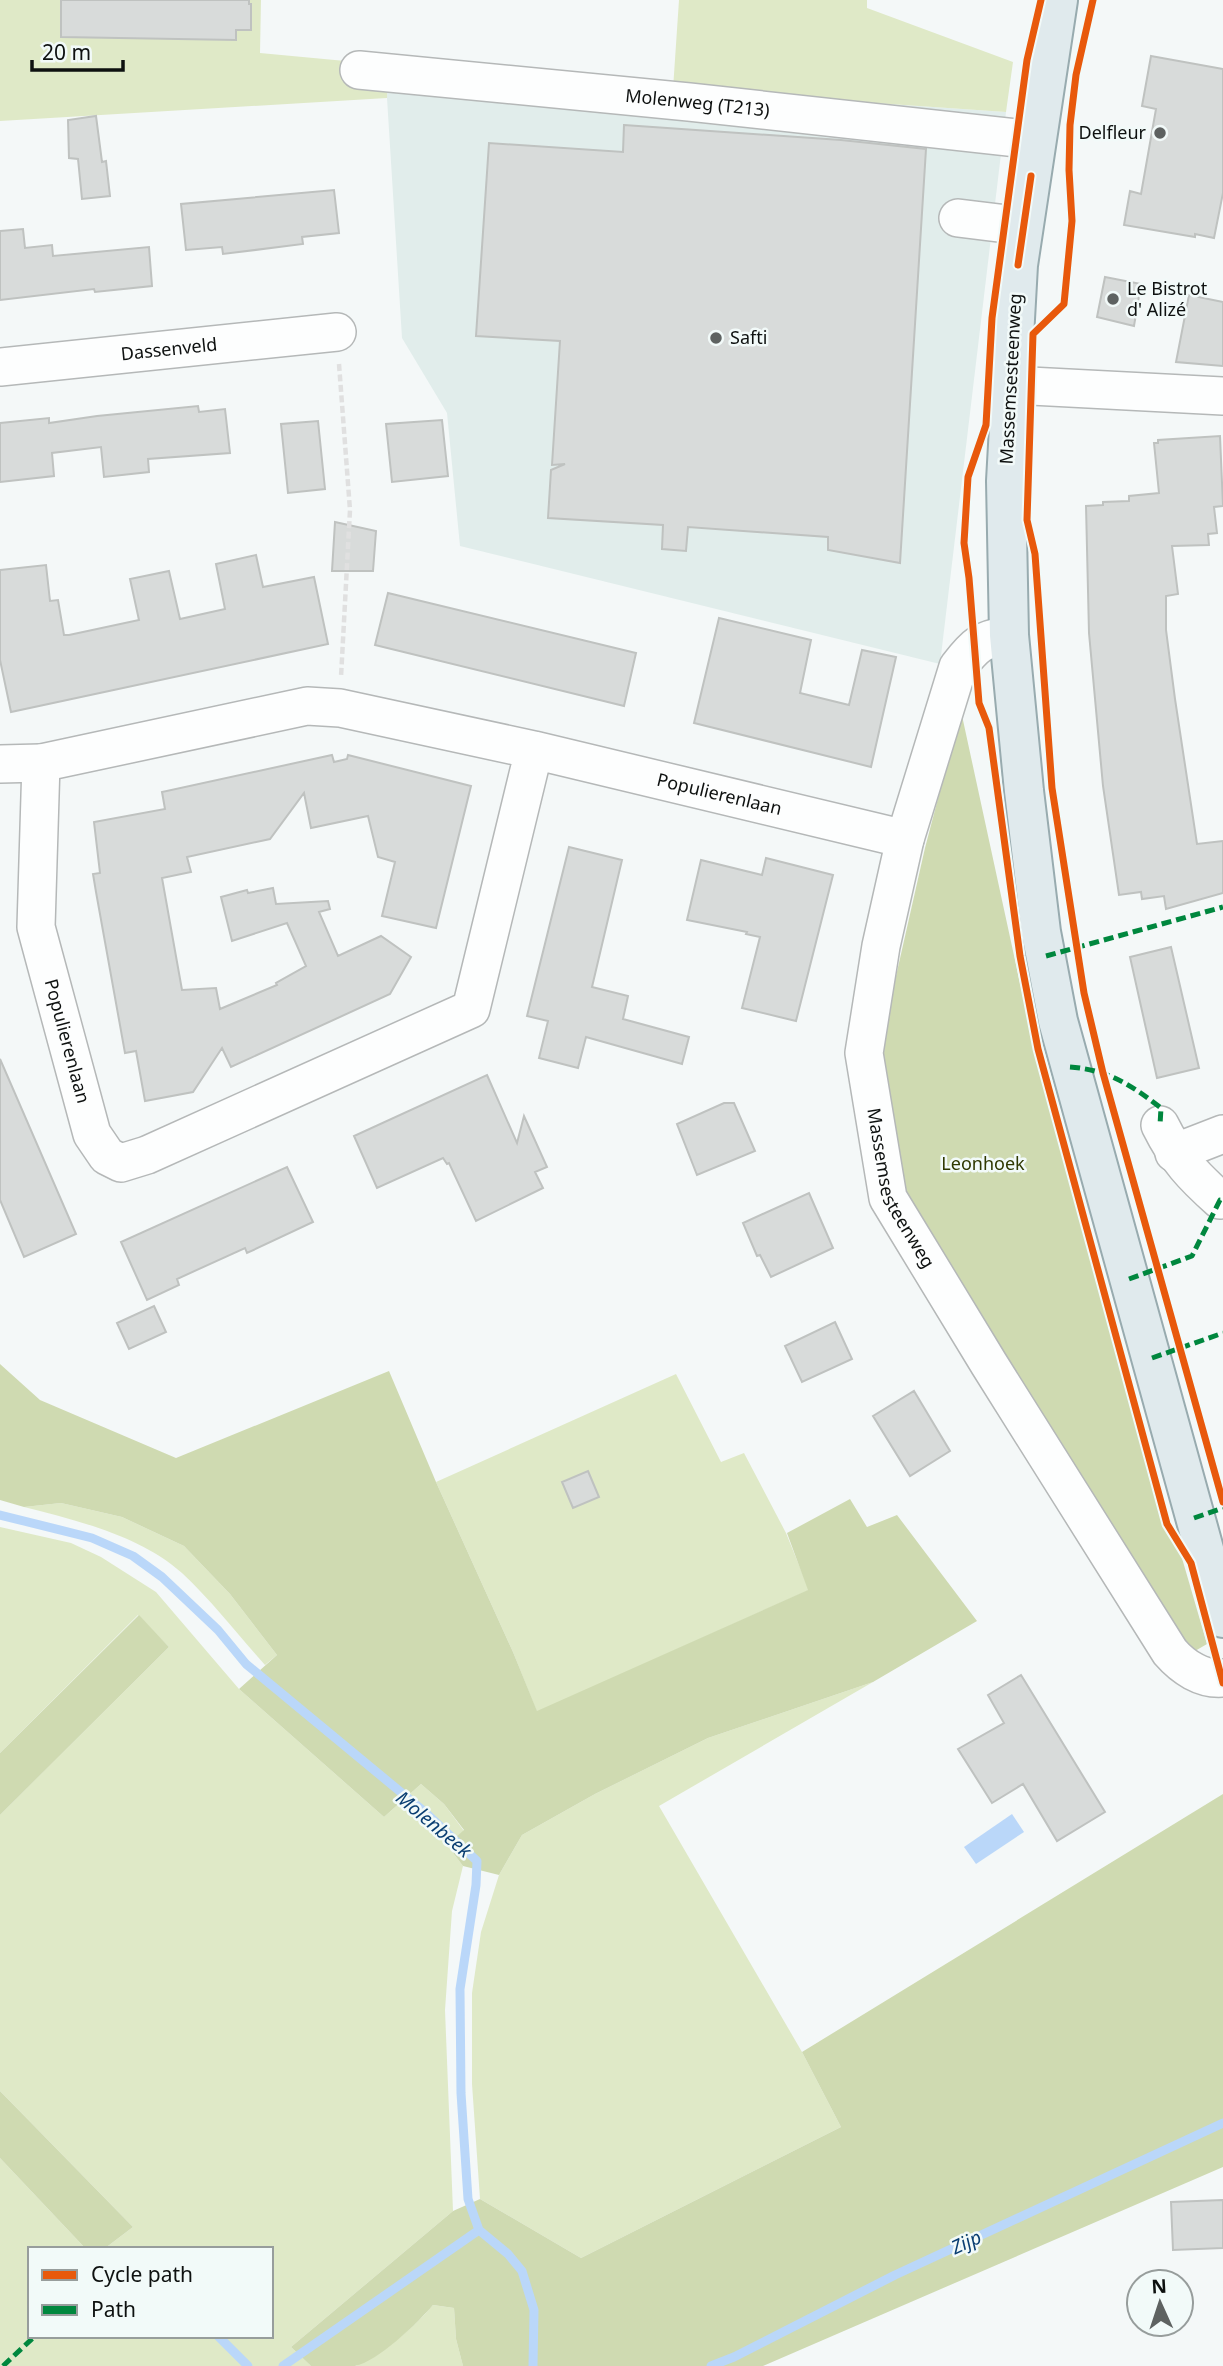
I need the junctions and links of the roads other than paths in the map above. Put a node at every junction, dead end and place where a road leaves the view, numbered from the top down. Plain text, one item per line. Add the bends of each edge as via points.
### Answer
1 (1058, 0) edge
2 (359, 70) dead end
3 (1035, 140) junction
4 (958, 218) dead end
5 (1023, 226) junction
6 (337, 332) road end
7 (0, 367) edge
8 (1010, 385) junction
9 (1223, 396) edge
10 (1009, 635) junction
11 (534, 750) junction
12 (40, 763) junction
13 (0, 764) edge
14 (905, 839) junction
15 (1223, 1134) edge
16 (1220, 1200) dead end
17 (1223, 1618) edge
18 (1223, 1678) edge

1 - 3 main road, Massemsesteenweg
2 - 3 street, Molenweg (T213)
3 - 5 main road, Massemsesteenweg
4 - 5 street
5 - 8 main road, Massemsesteenweg
6 - 7 street, Dassenveld
8 - 9 street
8 - 10 main road, Massemsesteenweg via 1006,481
10 - 14 street, Massemsesteenweg via 975,645 958,667
10 - 17 main road, Massemsesteenweg via 1041,932 1058,1021
11 - 12 street, Populierenlaan via 340,708 307,706
11 - 12 street, Populierenlaan via 471,1009 121,1163 107,1156 92,1134 36,927
11 - 14 street, Populierenlaan
12 - 13 street
14 - 18 street, Massemsesteenweg via 864,1053 888,1198 1170,1652 1181,1665 1197,1673
15 - 16 street via 1167,1139 1195,1177

